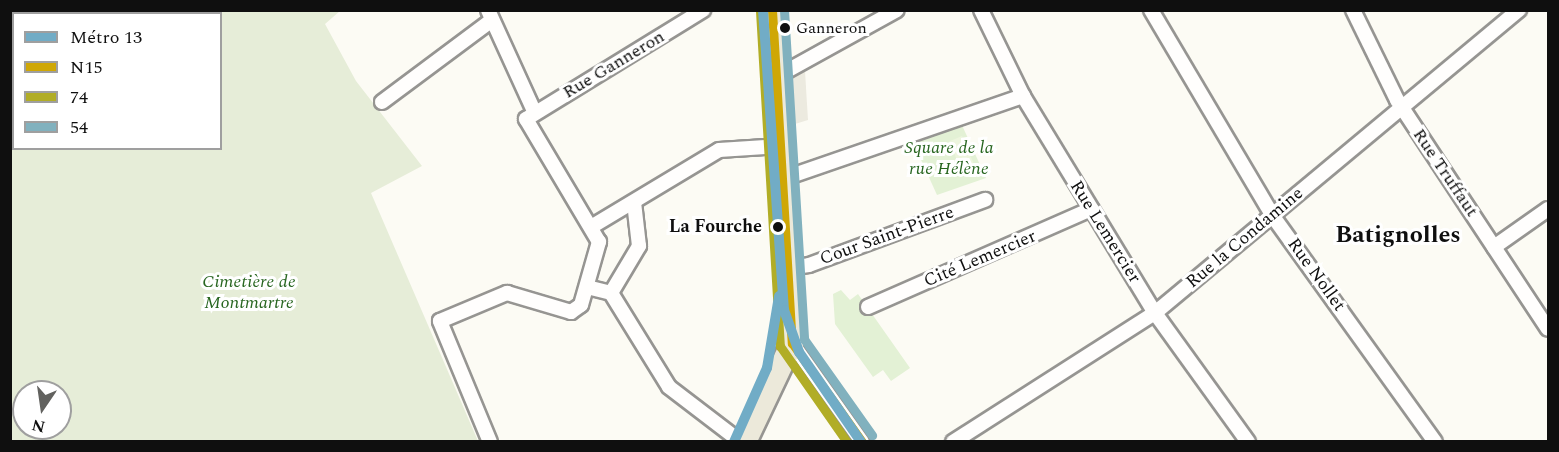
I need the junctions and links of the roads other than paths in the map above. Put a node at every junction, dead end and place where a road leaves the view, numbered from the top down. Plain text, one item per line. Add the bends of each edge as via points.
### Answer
1 (703, 10) edge
2 (772, 10) edge
3 (897, 10) edge
4 (981, 10) edge
5 (1151, 10) edge
6 (1353, 10) edge
7 (1519, 10) edge
8 (490, 15) edge
9 (776, 77) junction
10 (1023, 96) junction
11 (382, 102) dead end
12 (1401, 107) junction
13 (531, 116) junction
14 (781, 146) junction
15 (782, 178) junction
16 (985, 200) dead end
17 (634, 202) junction
18 (1091, 209) junction
19 (1548, 210) edge
20 (1272, 214) junction
21 (591, 227) junction
22 (1494, 247) junction
23 (788, 267) junction
24 (587, 286) junction
25 (611, 293) junction
26 (867, 307) dead end
27 (1155, 313) junction
28 (1548, 329) edge
29 (792, 343) junction
30 (490, 441) edge
31 (743, 441) edge
32 (862, 441) edge
33 (953, 441) edge
34 (1248, 441) edge
35 (1435, 441) edge

1 - 13 street, Rue Ganneron
2 - 9 main road
3 - 9 street
4 - 10 street, Rue Lemercier
5 - 20 street, Rue Nollet
6 - 12 street, Rue Truffaut
7 - 12 street, Rue la Condamine
8 - 11 street
8 - 13 street
9 - 14 main road
10 - 15 street
10 - 18 street, Rue Lemercier
12 - 20 street, Rue la Condamine
12 - 22 street, Rue Truffaut
13 - 21 street
14 - 15 main road
14 - 17 street via 718,150
15 - 23 main road
16 - 23 street, Cour Saint-Pierre via 809,265
17 - 21 street
17 - 25 street via 639,246
18 - 26 street, Cité Lemercier
18 - 27 street, Rue Lemercier
19 - 22 street
20 - 27 street, Rue la Condamine
20 - 35 street, Rue Nollet
21 - 24 street via 599,242
22 - 28 street, Rue Truffaut
23 - 29 main road
24 - 25 street
24 - 30 street via 581,305 572,312 507,293 440,321
25 - 31 street via 669,387
27 - 33 street, Rue la Condamine
27 - 34 street, Rue Lemercier
29 - 31 main road
29 - 32 street

